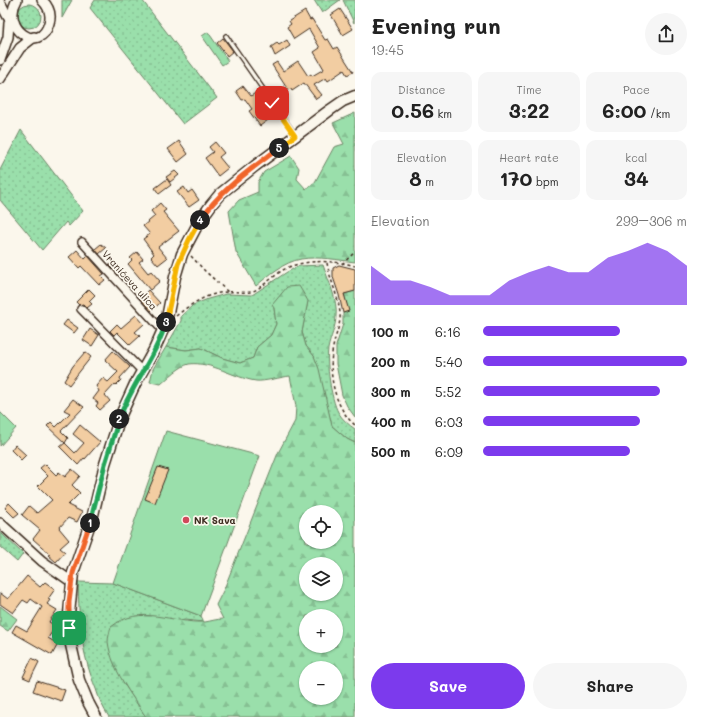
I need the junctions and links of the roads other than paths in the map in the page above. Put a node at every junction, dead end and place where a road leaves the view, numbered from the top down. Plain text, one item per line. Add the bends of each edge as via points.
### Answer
1 (17, 0) edge
2 (42, 0) edge
3 (50, 0) edge
4 (0, 2) edge
5 (50, 16) junction
6 (9, 20) junction
7 (226, 36) dead end
8 (34, 37) junction
9 (0, 60) edge
10 (0, 79) edge
11 (355, 96) edge
12 (295, 136) junction
13 (82, 242) dead end
14 (81, 309) dead end
15 (165, 327) junction
16 (142, 371) junction
17 (0, 523) edge
18 (72, 582) junction
19 (96, 717) edge

1 - 6 street via 9,10
2 - 5 street
3 - 5 street
4 - 6 street
5 - 8 street via 44,32
6 - 8 street via 16,33 27,38
6 - 9 street via 8,36
7 - 12 lane
8 - 10 street via 20,48
11 - 12 main road via 343,101
12 - 15 main road via 220,194 206,211 184,248
13 - 15 street, Vranićeva ulica
14 - 16 street
15 - 16 main road
16 - 18 main road via 127,400 112,442
17 - 18 street via 42,561
18 - 19 main road via 69,614 71,645 79,680

